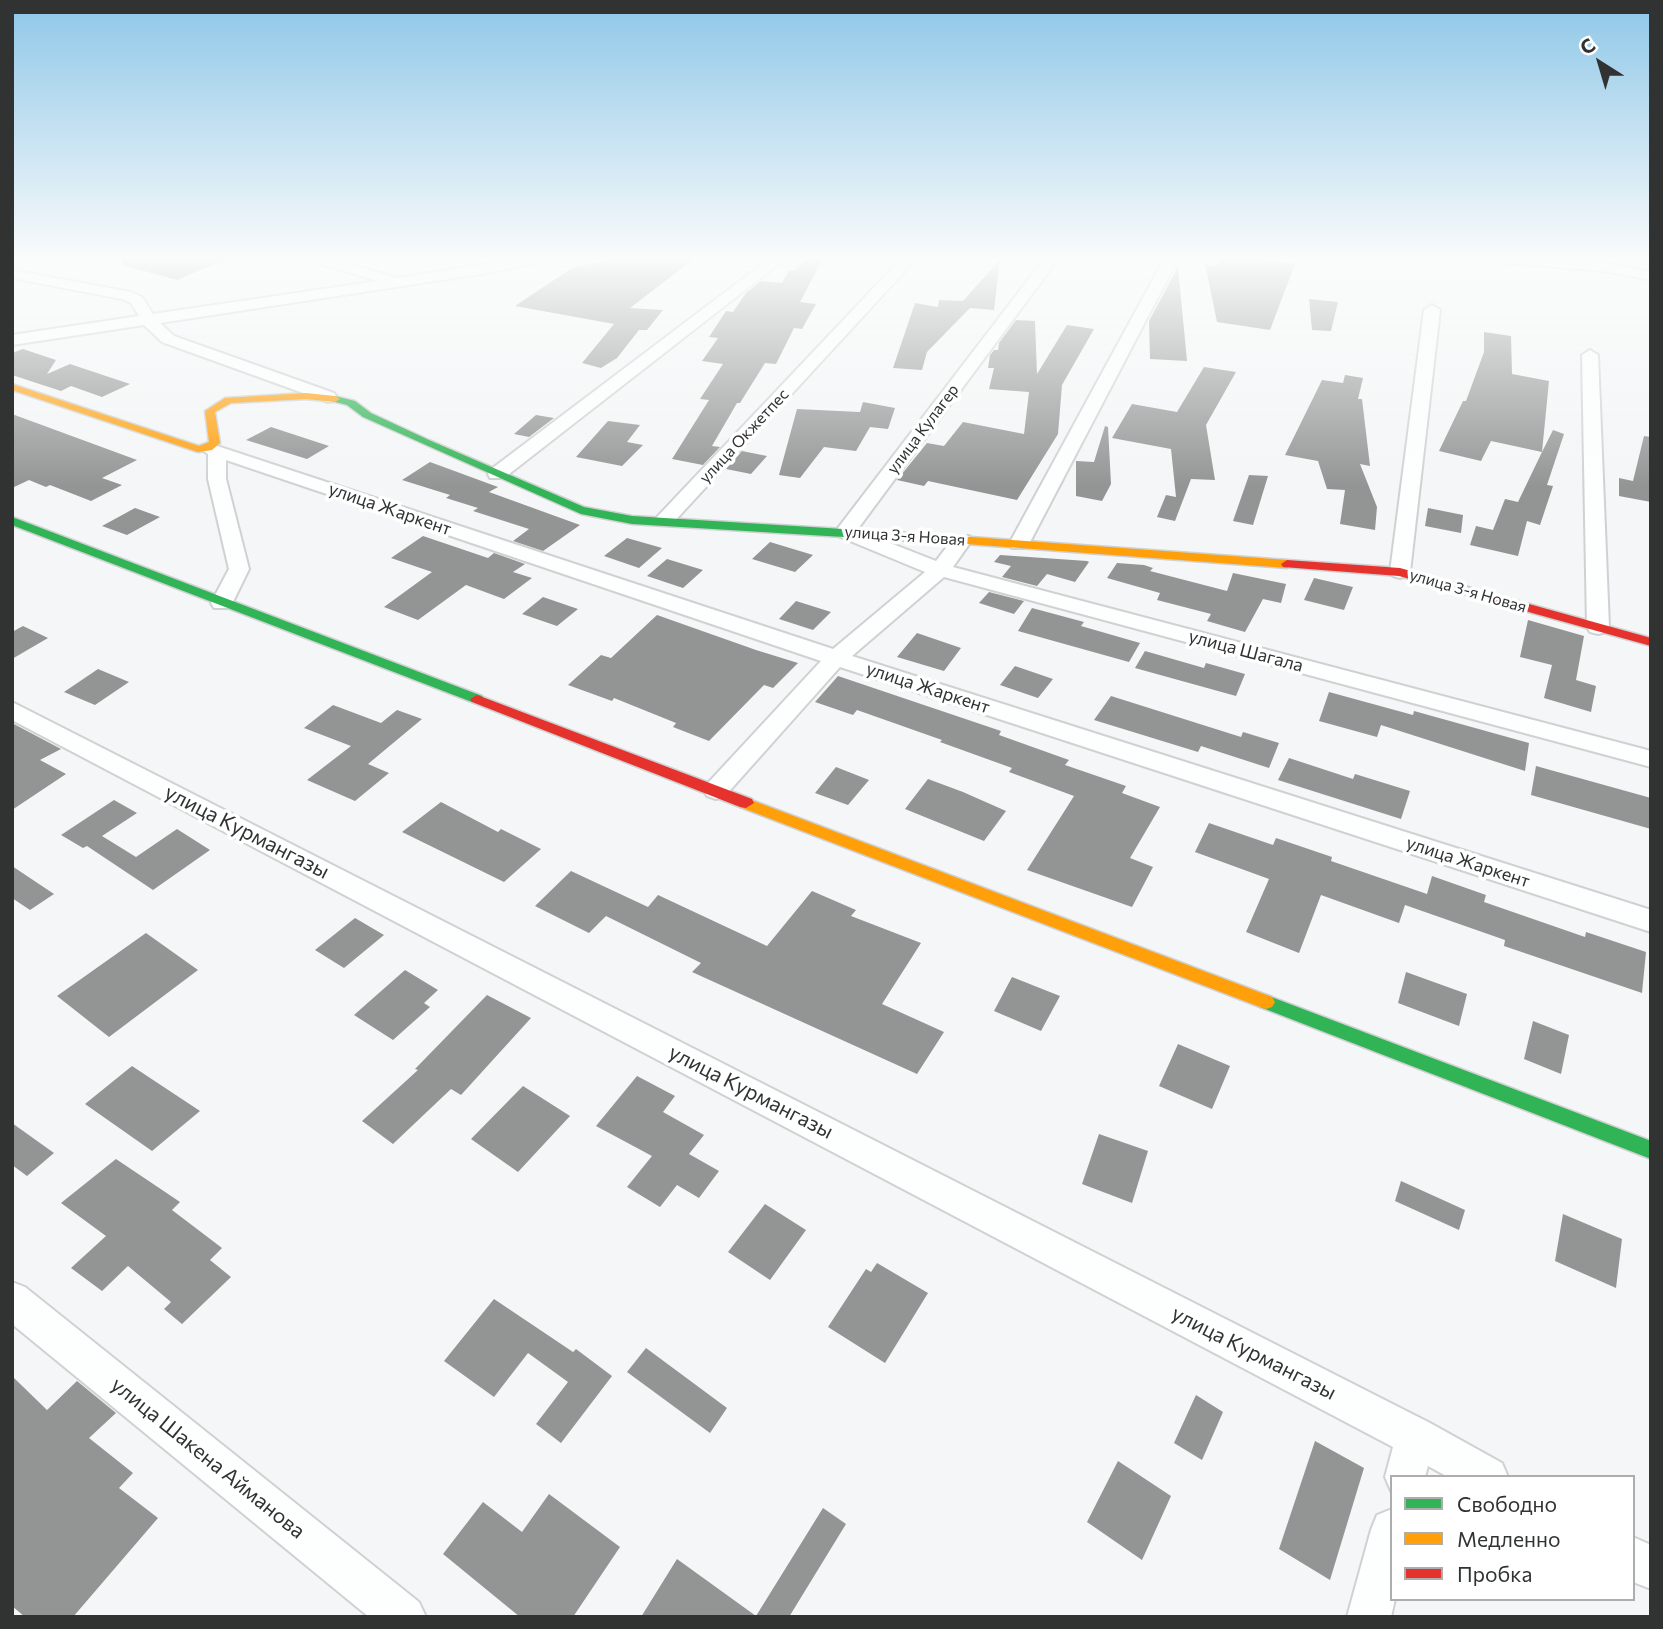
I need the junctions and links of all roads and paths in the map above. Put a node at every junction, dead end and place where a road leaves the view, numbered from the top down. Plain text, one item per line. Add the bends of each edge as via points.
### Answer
1 (48, 335) edge
2 (164, 335) edge
3 (679, 335) edge
4 (838, 335) edge
5 (994, 335) edge
6 (1130, 335) edge
7 (1429, 335) edge
8 (12, 340) edge
9 (1590, 355) dead end
10 (12, 387) edge
11 (328, 397) junction
12 (214, 448) junction
13 (497, 474) junction
14 (12, 521) edge
15 (664, 521) junction
16 (845, 532) junction
17 (962, 540) junction
18 (1018, 544) junction
19 (940, 570) junction
20 (1401, 572) junction
21 (222, 603) junction
22 (1598, 627) junction
23 (1651, 642) edge
24 (836, 658) junction
25 (12, 710) edge
26 (1651, 759) edge
27 (716, 790) junction
28 (1651, 921) edge
29 (1651, 1150) edge
30 (12, 1300) edge
31 (1416, 1437) junction
32 (1406, 1475) edge
33 (1484, 1475) edge
34 (1390, 1538) edge
35 (1635, 1559) edge
36 (1651, 1568) edge
37 (404, 1617) edge
38 (1369, 1617) edge

1 - 8 street
2 - 11 street
3 - 13 street
4 - 15 street, улица Окжетпес
5 - 16 street, улица Кулагер
6 - 18 street
7 - 20 street
9 - 22 street
10 - 12 street, улица Жаркент via 198,449
11 - 12 street, улица 3-я Новая via 229,400 210,411
11 - 13 street, улица 3-я Новая via 351,403 367,415
12 - 21 street via 239,569
12 - 24 street, улица Жаркент
13 - 15 street, улица 3-я Новая via 581,510
14 - 21 street
15 - 16 street, улица 3-я Новая
16 - 17 street, улица 3-я Новая
16 - 19 street, улица Шагала
17 - 18 street, улица 3-я Новая
17 - 19 street
18 - 20 street, улица 3-я Новая
19 - 24 street
19 - 26 street, улица Шагала
20 - 22 street, улица 3-я Новая
21 - 27 street
22 - 23 street, улица 3-я Новая
24 - 27 street
24 - 28 street, улица Жаркент
25 - 31 street, улица Курмангазы
27 - 29 street
30 - 37 street, улица Шакена Айманова
31 - 32 street
31 - 33 street, улица Курмангазы
34 - 38 street
35 - 36 street

